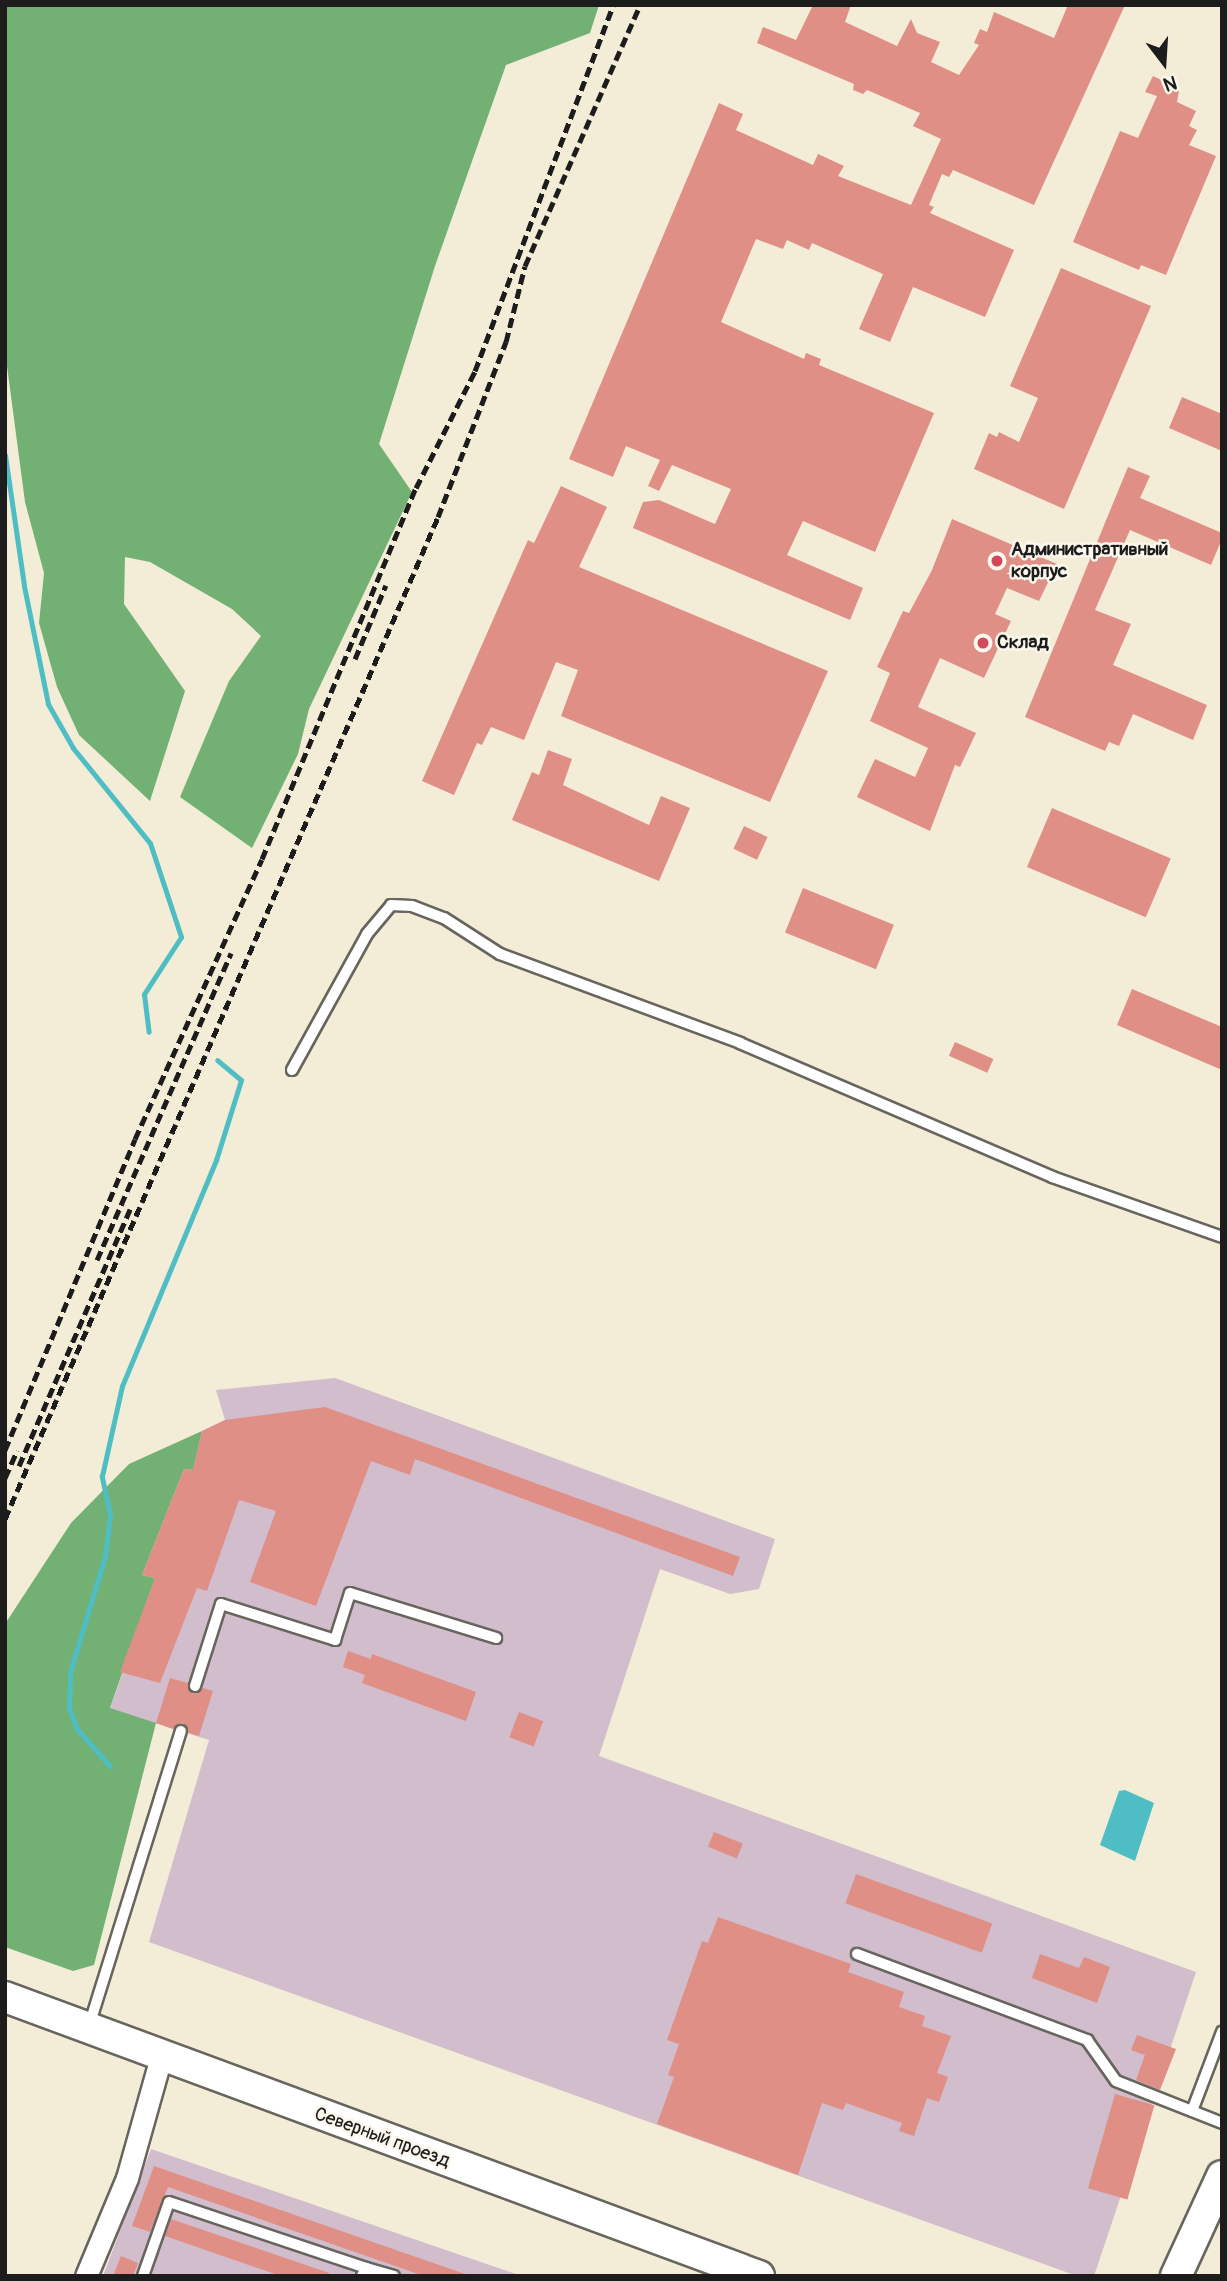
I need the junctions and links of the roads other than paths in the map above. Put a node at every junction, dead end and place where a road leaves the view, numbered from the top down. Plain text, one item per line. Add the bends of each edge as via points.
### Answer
1 (292, 1070) dead end
2 (1222, 1237) edge
3 (496, 1638) dead end
4 (195, 1686) dead end
5 (181, 1731) dead end
6 (857, 1954) dead end
7 (5, 1997) edge
8 (88, 2028) junction
9 (1222, 2032) edge
10 (161, 2057) junction
11 (1192, 2111) junction
12 (1222, 2123) edge
13 (1222, 2176) edge
14 (364, 2272) edge
15 (86, 2276) edge
16 (143, 2276) edge
17 (394, 2276) edge
18 (759, 2276) edge
19 (1176, 2276) edge

1 - 2 lane via 368,934 391,905 412,906 444,918 500,954 740,1043 1052,1177
3 - 4 lane via 350,1593 335,1640 221,1604
5 - 8 lane
6 - 11 lane via 1087,2040 1116,2081
7 - 8 street, Северный проезд
8 - 10 street, Северный проезд
9 - 11 lane
10 - 15 street via 127,2178
10 - 18 street, Северный проезд
11 - 12 lane
13 - 19 street
14 - 16 lane via 169,2202
14 - 17 lane

